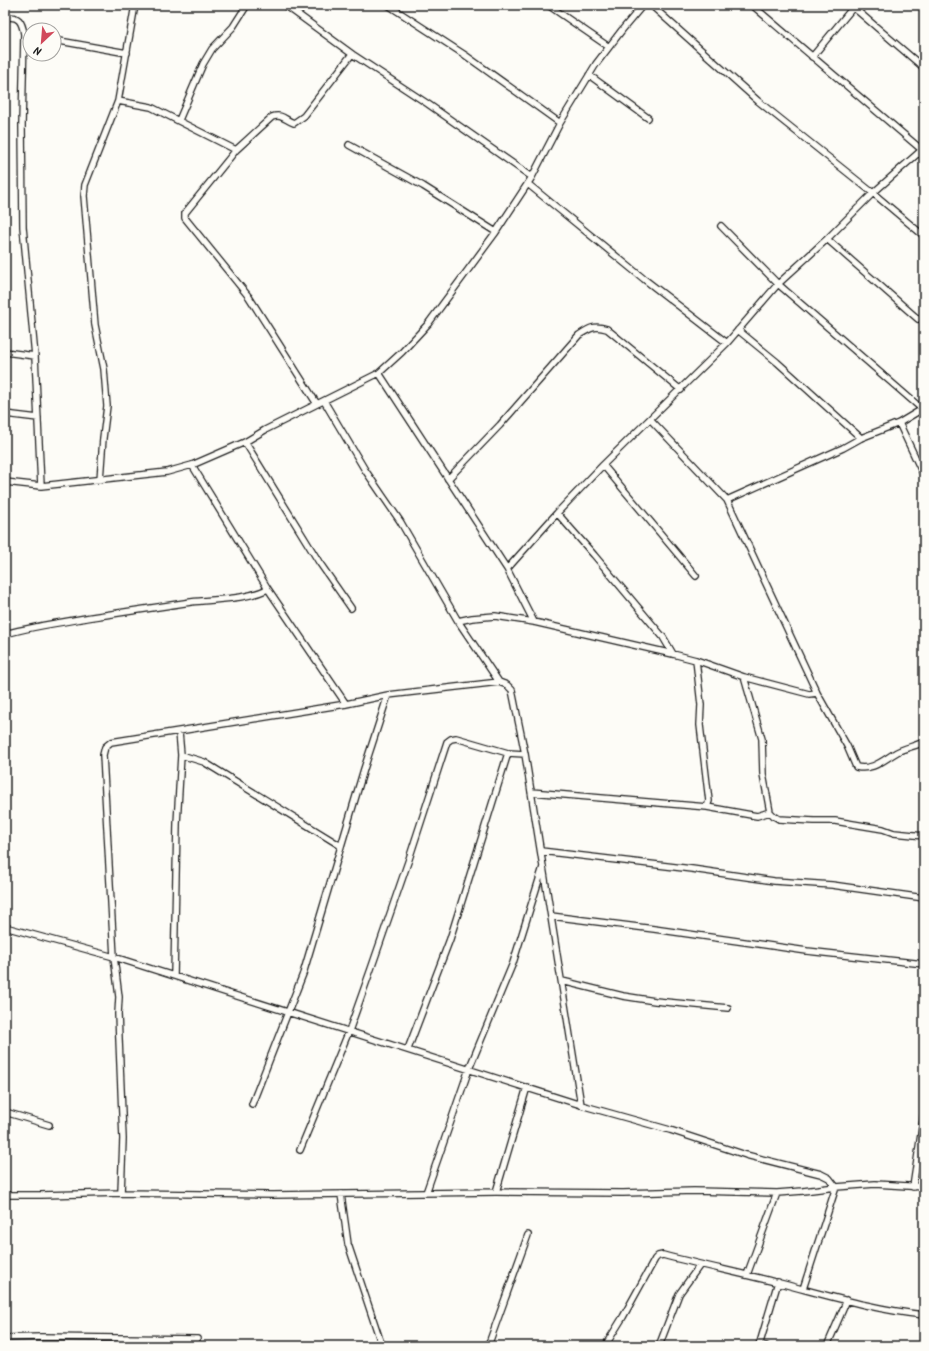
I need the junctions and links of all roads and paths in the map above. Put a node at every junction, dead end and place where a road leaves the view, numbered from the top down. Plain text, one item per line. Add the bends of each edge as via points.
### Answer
1 (135, 5) edge
2 (247, 5) edge
3 (285, 5) edge
4 (388, 5) edge
5 (548, 5) edge
6 (643, 5) edge
7 (651, 5) edge
8 (752, 5) edge
9 (854, 6) edge
10 (5, 18) edge
11 (22, 24) edge
12 (62, 41) edge
13 (609, 47) junction
14 (127, 53) junction
15 (352, 54) junction
16 (812, 57) junction
17 (25, 62) edge
18 (924, 68) edge
19 (589, 75) junction
20 (118, 101) junction
21 (648, 118) dead end
22 (179, 120) junction
23 (560, 123) junction
24 (348, 145) dead end
25 (236, 150) junction
26 (922, 152) edge
27 (532, 177) junction
28 (528, 184) junction
29 (873, 193) junction
30 (721, 226) dead end
31 (496, 232) junction
32 (924, 236) edge
33 (827, 239) junction
34 (778, 284) junction
35 (918, 319) dead end
36 (738, 330) junction
37 (727, 343) junction
38 (5, 352) edge
39 (35, 356) junction
40 (379, 373) junction
41 (681, 390) junction
42 (324, 401) junction
43 (317, 404) junction
44 (923, 408) edge
45 (5, 414) edge
46 (38, 418) junction
47 (651, 420) junction
48 (899, 423) junction
49 (861, 438) junction
50 (245, 442) junction
51 (192, 465) junction
52 (603, 465) junction
53 (924, 476) edge
54 (448, 479) junction
55 (100, 480) junction
56 (5, 482) edge
57 (41, 486) junction
58 (727, 500) junction
59 (557, 514) junction
60 (507, 569) junction
61 (696, 576) dead end
62 (268, 588) junction
63 (351, 608) dead end
64 (458, 621) junction
65 (534, 622) junction
66 (5, 634) edge
67 (673, 654) junction
68 (696, 660) junction
69 (744, 677) junction
70 (499, 682) junction
71 (816, 693) junction
72 (388, 695) junction
73 (346, 704) junction
74 (179, 732) junction
75 (924, 742) edge
76 (508, 753) junction
77 (525, 754) junction
78 (181, 755) junction
79 (531, 792) junction
80 (707, 807) junction
81 (770, 812) junction
82 (924, 836) edge
83 (341, 846) junction
84 (541, 851) junction
85 (543, 866) junction
86 (924, 898) edge
87 (551, 916) junction
88 (5, 927) edge
89 (114, 957) junction
90 (924, 964) edge
91 (174, 976) junction
92 (562, 981) junction
93 (728, 1008) dead end
94 (288, 1011) junction
95 (349, 1030) junction
96 (408, 1049) junction
97 (469, 1069) junction
98 (527, 1087) junction
99 (252, 1104) dead end
100 (581, 1104) junction
101 (5, 1112) edge
102 (924, 1117) edge
103 (50, 1125) dead end
104 (300, 1150) dead end
105 (836, 1187) junction
106 (913, 1187) junction
107 (924, 1187) edge
108 (496, 1192) junction
109 (121, 1193) junction
110 (426, 1193) junction
111 (777, 1193) junction
112 (5, 1194) edge
113 (341, 1194) junction
114 (528, 1235) dead end
115 (700, 1264) junction
116 (747, 1275) junction
117 (778, 1282) junction
118 (803, 1289) junction
119 (847, 1300) junction
120 (924, 1315) edge
121 (5, 1338) edge
122 (197, 1339) dead end
123 (759, 1345) edge
124 (382, 1346) edge
125 (488, 1346) edge
126 (605, 1346) edge
127 (659, 1346) edge
128 (766, 1346) edge
129 (827, 1346) edge

1 - 14 street
2 - 22 street via 203,64
3 - 15 street
4 - 23 street
5 - 13 street
6 - 13 street
7 - 29 street via 758,101
8 - 16 street
9 - 16 street
9 - 18 street
10 - 11 street via 10,17
12 - 14 street
13 - 19 street
14 - 20 street
15 - 25 street via 299,121 294,123 282,116 272,116
15 - 27 street
16 - 26 street
17 - 39 street via 22,125 24,227
19 - 21 street
19 - 23 street
20 - 22 street via 151,107
20 - 55 street via 85,185 84,196 95,326 104,369 107,406
22 - 25 street
23 - 27 street
24 - 31 street via 424,186
25 - 43 street via 188,208 186,218 248,297
26 - 29 street
27 - 28 street
28 - 31 street
28 - 37 street via 644,280
29 - 32 street
29 - 33 street
30 - 34 street
31 - 40 street via 428,324
33 - 34 street
33 - 35 street
34 - 36 street
34 - 44 street
36 - 37 street
36 - 49 street
37 - 41 street
38 - 39 street
39 - 46 street
40 - 42 street
40 - 54 street
41 - 47 street
41 - 54 street via 607,329 598,326 589,329 579,336
42 - 43 street
42 - 64 street via 365,470 400,520
43 - 50 street
44 - 48 street
45 - 46 street
46 - 57 street
47 - 52 street
47 - 58 street
48 - 49 street
48 - 53 street
49 - 58 street
50 - 51 street
50 - 63 street via 319,562
51 - 55 street via 167,472
51 - 62 street
52 - 59 street
52 - 61 street
54 - 60 street
55 - 57 street
56 - 57 street
58 - 71 street
59 - 60 street
59 - 67 street via 658,631
60 - 65 street
62 - 66 street via 238,598 126,612
62 - 73 street
64 - 65 street via 495,616
64 - 70 street
65 - 67 street
67 - 68 street
68 - 69 street
68 - 80 street via 709,801
69 - 71 street via 809,694
69 - 81 street via 762,739 763,774
70 - 72 street
70 - 77 street via 512,690
71 - 75 street via 847,746 856,767 873,768 898,751
72 - 73 street
72 - 83 street
73 - 74 street
74 - 78 street
74 - 89 street via 111,742 105,747 103,755
76 - 77 street
76 - 95 street via 456,738 446,742 409,859
76 - 96 street via 450,939
77 - 79 street
78 - 83 street via 204,762
78 - 91 street via 176,824
79 - 80 street
79 - 84 street
80 - 81 street via 757,816
81 - 82 street via 779,819 835,821 894,833
83 - 94 street via 303,974
84 - 85 street
84 - 86 street
85 - 87 street
85 - 97 street via 513,963
87 - 90 street via 806,951
87 - 92 street
88 - 89 street
89 - 91 street
89 - 109 street via 119,997 123,1139
91 - 94 street
92 - 93 street via 623,996
92 - 100 street
94 - 95 street
94 - 99 street
95 - 96 street
95 - 104 street
96 - 97 street
97 - 98 street
97 - 110 street
98 - 100 street
98 - 108 street
100 - 105 street via 746,1155 814,1171 828,1178
101 - 103 street
102 - 106 street
105 - 106 street via 875,1184
105 - 111 street
105 - 118 street
106 - 107 street
108 - 110 street
108 - 111 street
109 - 112 street
109 - 113 street
110 - 113 street
111 - 116 street
113 - 124 street via 348,1244
114 - 125 street
115 - 116 street
115 - 126 street via 658,1256
115 - 127 street via 679,1294
116 - 117 street
117 - 118 street
117 - 123 street
118 - 119 street
119 - 120 street
119 - 129 street
121 - 122 street
123 - 128 street

